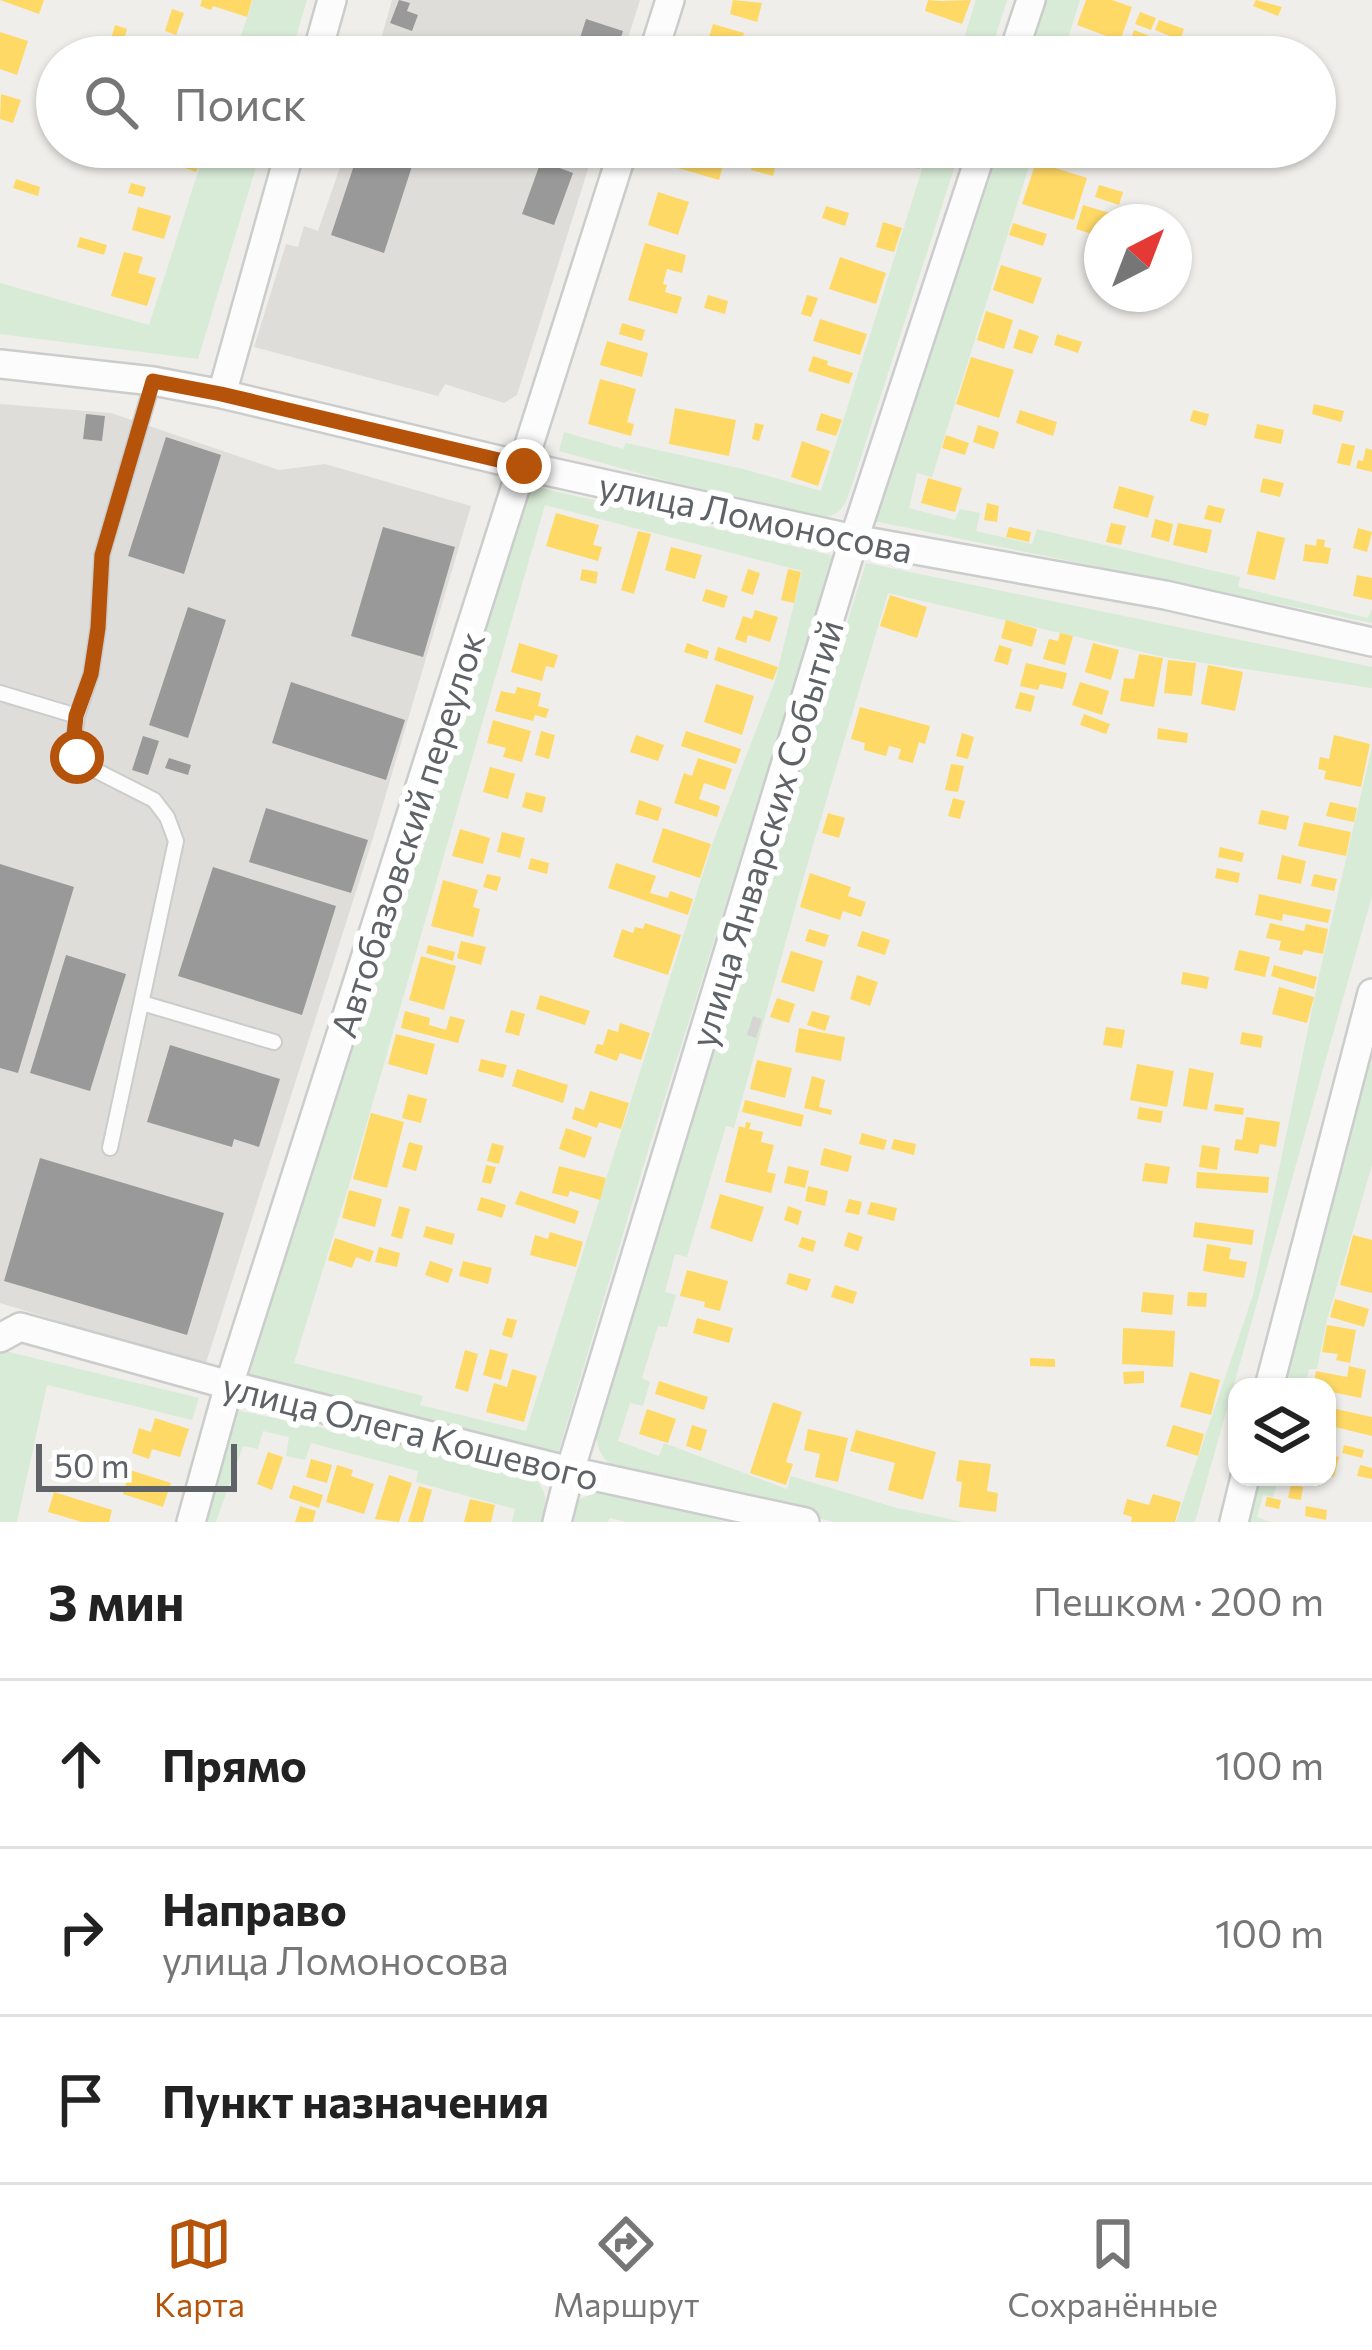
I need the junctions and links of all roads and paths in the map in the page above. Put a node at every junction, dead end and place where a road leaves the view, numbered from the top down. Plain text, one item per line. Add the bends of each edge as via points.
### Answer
1 (332, 0) edge
2 (670, 0) edge
3 (1030, 0) edge
4 (322, 36) edge
5 (659, 36) edge
6 (1019, 36) edge
7 (285, 168) edge
8 (617, 168) edge
9 (975, 168) edge
10 (0, 364) edge
11 (153, 381) junction
12 (221, 394) junction
13 (524, 466) junction
14 (854, 539) junction
15 (1372, 642) edge
16 (0, 693) edge
17 (76, 716) junction
18 (1372, 993) edge
19 (142, 1003) junction
20 (274, 1042) dead end
21 (110, 1148) dead end
22 (10, 1333) edge
23 (1271, 1378) edge
24 (229, 1385) junction
25 (570, 1471) junction
26 (1244, 1486) edge
27 (191, 1522) edge
28 (557, 1522) edge
29 (805, 1522) edge
30 (1234, 1522) edge

1 - 4 street
2 - 5 street
3 - 6 street
7 - 12 street
8 - 13 street, Автобазовский переулок
9 - 14 street, улица Январских Событий
10 - 11 street, улица Ломоносова
11 - 12 street, улица Ломоносова
11 - 17 lane via 102,555 91,674
12 - 13 street, улица Ломоносова
13 - 14 street, улица Ломоносова
13 - 24 street, Автобазовский переулок
14 - 15 street, улица Ломоносова
14 - 25 street, улица Январских Событий
16 - 17 lane
17 - 19 lane via 77,757 154,800 176,841
18 - 23 street
19 - 20 lane
19 - 21 lane
22 - 24 street, улица Олега Кошевого
24 - 25 street, улица Олега Кошевого
24 - 27 street, Автобазовский переулок
25 - 28 street, улица Январских Событий
25 - 29 street, улица Олега Кошевого
26 - 30 street

